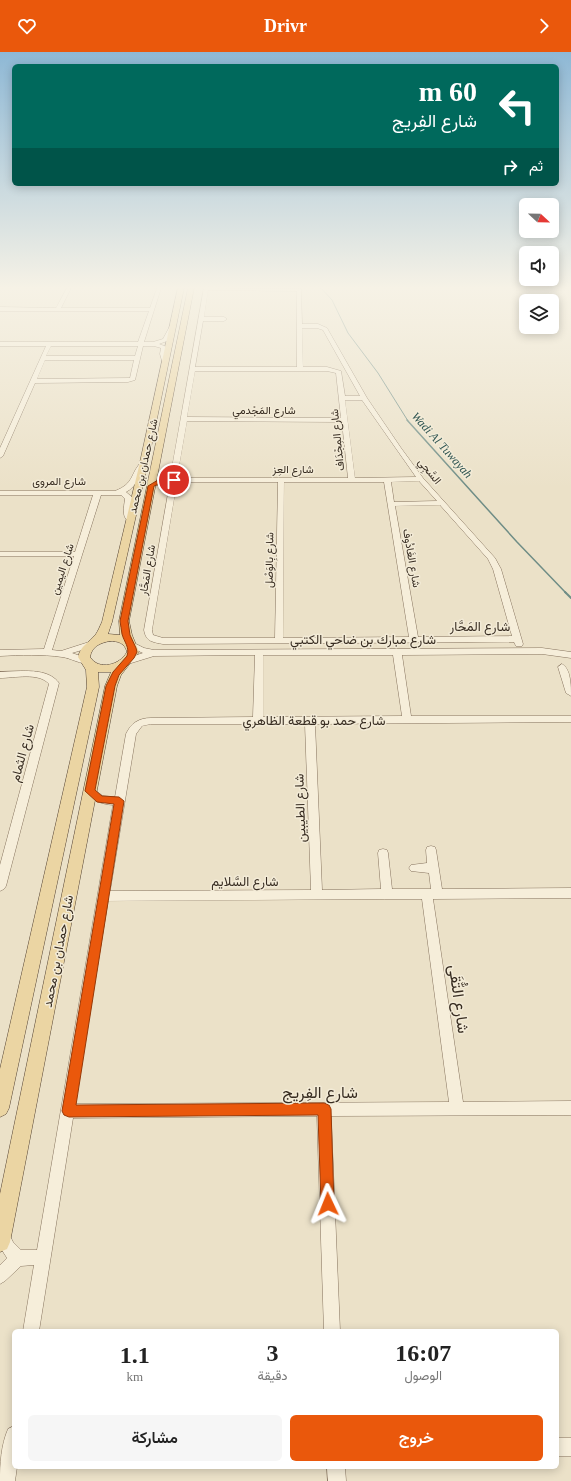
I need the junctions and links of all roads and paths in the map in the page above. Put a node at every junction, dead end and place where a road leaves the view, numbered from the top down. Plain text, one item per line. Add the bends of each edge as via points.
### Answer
1 (44, 355) edge
2 (139, 355) edge
3 (163, 355) edge
4 (166, 355) edge
5 (178, 355) edge
6 (195, 355) edge
7 (300, 355) edge
8 (340, 355) edge
9 (43, 358) junction
10 (138, 358) junction
11 (165, 361) junction
12 (192, 369) junction
13 (300, 369) junction
14 (33, 381) junction
15 (343, 398) junction
16 (364, 398) junction
17 (184, 419) junction
18 (345, 420) junction
19 (0, 456) edge
20 (144, 462) junction
21 (154, 475) junction
22 (421, 479) junction
23 (164, 480) junction
24 (174, 480) junction
25 (281, 480) junction
26 (352, 480) junction
27 (387, 480) junction
28 (151, 486) junction
29 (98, 492) junction
30 (118, 492) junction
31 (0, 493) edge
32 (443, 503) junction
33 (392, 504) junction
34 (130, 520) junction
35 (0, 554) edge
36 (78, 554) junction
37 (414, 639) junction
38 (517, 639) junction
39 (346, 640) junction
40 (279, 641) junction
41 (93, 643) junction
42 (130, 643) junction
43 (397, 651) junction
44 (522, 651) junction
45 (347, 652) junction
46 (0, 653) edge
47 (47, 653) junction
48 (59, 653) junction
49 (154, 653) junction
50 (259, 653) junction
51 (571, 655) edge
52 (87, 662) junction
53 (126, 662) junction
54 (562, 668) dead end
55 (0, 675) edge
56 (571, 693) edge
57 (571, 719) edge
58 (310, 720) junction
59 (407, 720) junction
60 (258, 721) junction
61 (90, 791) junction
62 (104, 801) junction
63 (119, 801) junction
64 (85, 812) junction
65 (431, 850) dead end
66 (384, 853) dead end
67 (414, 868) dead end
68 (433, 868) junction
69 (0, 886) edge
70 (387, 894) junction
71 (432, 894) junction
72 (571, 894) edge
73 (317, 895) junction
74 (104, 896) junction
75 (0, 1108) edge
76 (457, 1108) junction
77 (571, 1108) edge
78 (324, 1109) junction
79 (69, 1111) junction
80 (1, 1238) edge
81 (44, 1257) junction
82 (18, 1258) junction
83 (0, 1276) edge
84 (32, 1329) edge
85 (332, 1329) edge
86 (12, 1446) edge
87 (559, 1447) edge
88 (571, 1447) edge
89 (336, 1469) edge
90 (6, 1481) edge
91 (337, 1481) edge

1 - 9 street
2 - 10 street
3 - 11 street
4 - 11 main road, شارع حمدان بن محمد
5 - 21 main road, شارع حمدان بن محمد
6 - 12 street, شارع المَحَّار
7 - 13 street
8 - 16 street, السَّجِي
9 - 10 street
9 - 14 street
10 - 14 street via 133,379
11 - 20 main road, شارع حمدان بن محمد
12 - 13 street, شارع المِجْدَاف
12 - 17 street, شارع المَحَّار
13 - 15 street, شارع المِجْدَاف via 330,369 339,372
14 - 19 street
15 - 16 street, شارع المِجْدَاف
15 - 18 street, شارع المِجْدَاف
16 - 22 street, السَّجِي
17 - 18 street, شارع المَجْدمي
17 - 24 street, شارع المَحَّار
18 - 26 street, شارع المِجْدَاف
20 - 30 street via 136,472 132,486
20 - 34 main road, شارع حمدان بن محمد
21 - 23 street, شارع العِز
21 - 28 main road, شارع حمدان بن محمد
22 - 27 street, شارع العِز
22 - 32 street, السَّجِي
23 - 24 street, شارع العِز
23 - 28 street, شارع العِز
24 - 25 street, شارع العِز
24 - 40 street, شارع المَحَّار via 149,636 163,641
25 - 26 street, شارع العِز
25 - 40 street, شارع بِالوَصْل
26 - 27 street, شارع العِز
27 - 33 street, شارع الغَادُوف
28 - 42 main road, شارع حمدان بن محمد via 124,621
29 - 30 street, شارع المروى
29 - 31 street, شارع المروى
29 - 36 street, شارع اليمين
30 - 34 street via 126,494 129,498 127,513
32 - 33 street
32 - 38 street, السَّجِي via 495,564
33 - 37 street, شارع الغَادُوف
34 - 41 main road, شارع حمدان بن محمد via 108,622 102,634
35 - 36 street
36 - 47 street, شارع اليمين
37 - 38 street, شارع المَحَّار
37 - 39 street, شارع المَحَّار
38 - 44 street, السَّجِي
39 - 40 street, شارع المَحَّار
39 - 45 street
41 - 42 main road via 103,638 118,638
41 - 48 street
41 - 52 main road via 84,653
42 - 49 street, شارع مبارك بن ضاحي الكتبي via 141,650
42 - 53 main road via 133,652
43 - 44 street, شارع مبارك بن ضاحي الكتبي
43 - 45 street, شارع مبارك بن ضاحي الكتبي
43 - 59 street
44 - 51 street, شارع مبارك بن ضاحي الكتبي
45 - 50 street, شارع مبارك بن ضاحي الكتبي
46 - 47 street
47 - 48 street
48 - 52 street
49 - 50 street, شارع مبارك بن ضاحي الكتبي
49 - 53 street, شارع مبارك بن ضاحي الكتبي
50 - 60 street
52 - 53 main road via 94,667 109,669
52 - 75 main road, شارع حمدان بن محمد via 92,670 93,687
53 - 61 main road, شارع حمدان بن محمد via 110,686
54 - 56 street
55 - 69 street, شارع الثمام via 44,675 54,683
57 - 59 street, شارع حمد بو قطعة الظاهري
58 - 59 street, شارع حمد بو قطعة الظاهري
58 - 60 street, شارع حمد بو قطعة الظاهري
58 - 73 street, شارع الطيبين
60 - 63 street, شارع حمد بو قطعة الظاهري via 148,721 137,724 131,734
61 - 62 street
61 - 64 main road, شارع حمدان بن محمد
62 - 63 street
62 - 64 street
63 - 74 street, شارع حمد بو قطعة الظاهري
64 - 80 main road, شارع حمدان بن محمد
65 - 68 street, شارع التُّقَى
66 - 70 street
67 - 68 street
68 - 71 street, شارع التُّقَى
70 - 71 street, شارع السَّلايم
70 - 73 street, شارع السَّلايم
71 - 72 street, شارع السَّلايم
71 - 76 street, شارع التُّقَى
73 - 74 street, شارع السَّلايم
74 - 79 street, شارع حمد بو قطعة الظاهري
76 - 77 street, شارع الفِريج
76 - 78 street, شارع الفِريج
78 - 79 street, شارع الفِريج
78 - 85 street
79 - 81 street, شارع حمد بو قطعة الظاهري
80 - 82 street
81 - 82 street
81 - 84 street, شارع حمد بو قطعة الظاهري
82 - 83 street
86 - 90 street
87 - 88 street
89 - 91 street

